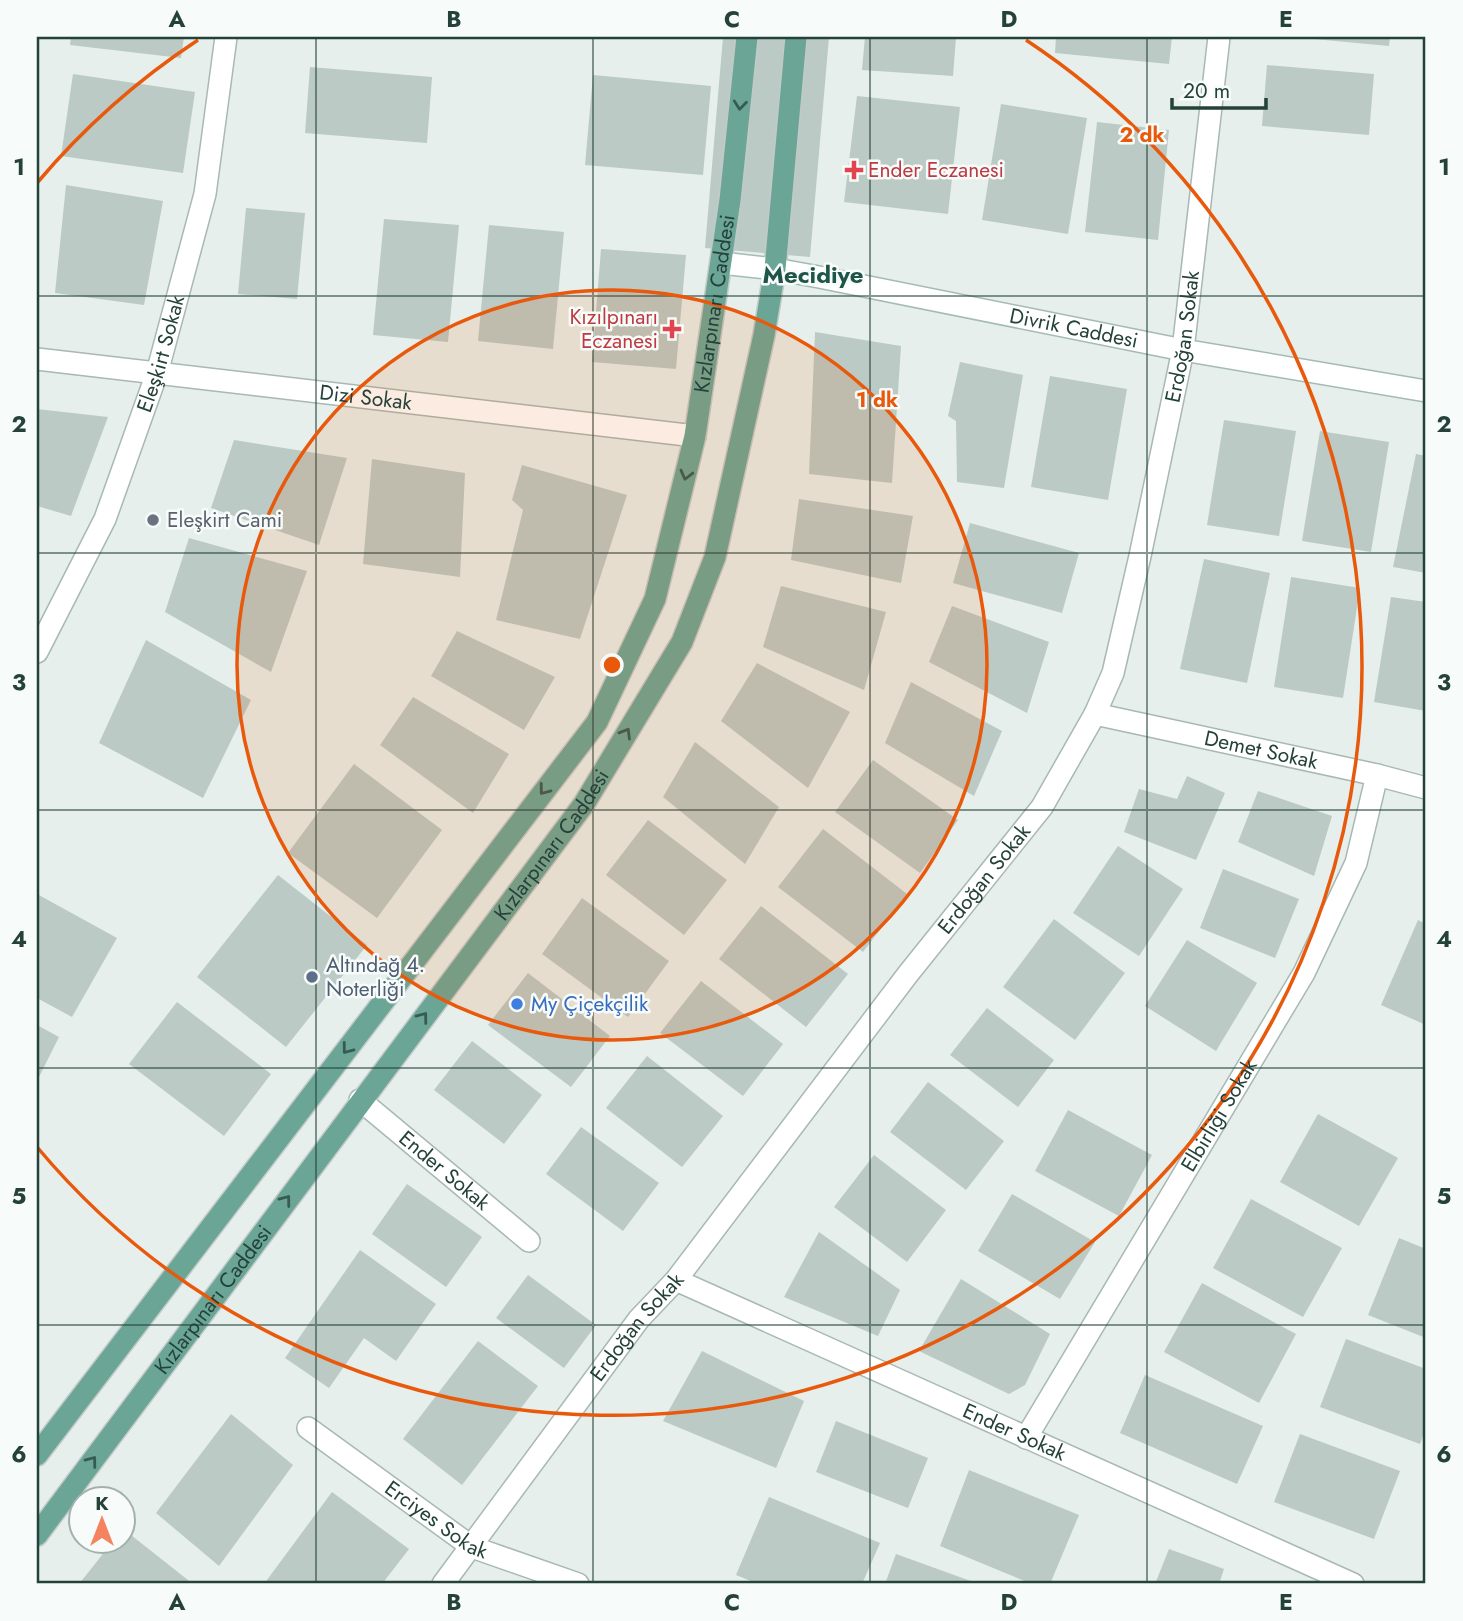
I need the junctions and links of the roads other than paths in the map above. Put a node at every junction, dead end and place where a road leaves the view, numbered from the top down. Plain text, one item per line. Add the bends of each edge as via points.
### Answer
1 (226, 37) edge
2 (747, 37) edge
3 (796, 37) edge
4 (1219, 37) edge
5 (721, 263) junction
6 (775, 269) junction
7 (1183, 350) junction
8 (37, 359) edge
9 (157, 373) junction
10 (1426, 391) edge
11 (695, 436) junction
12 (37, 652) edge
13 (1094, 714) junction
14 (1377, 775) junction
15 (1426, 789) edge
16 (360, 1100) junction
17 (529, 1241) dead end
18 (676, 1280) junction
19 (308, 1428) dead end
20 (1026, 1438) junction
21 (37, 1455) edge
22 (37, 1535) edge
23 (472, 1547) junction
24 (443, 1584) edge
25 (578, 1584) edge
26 (1353, 1584) edge

1 - 9 street, Eleşkirt Sokak via 205,194
2 -> 5 main road, Kızlarpınarı Caddesi
3 - 6 main road, Kızlarpınarı Caddesi
4 - 7 street, Erdoğan Sokak
5 - 6 street, Divrik Caddesi
5 - 11 main road, Kızlarpınarı Caddesi
6 - 7 street, Divrik Caddesi
16 -> 6 main road, Kızlarpınarı Caddesi via 584,804 682,642 715,557
7 - 10 street, Divrik Caddesi
7 - 13 street, Erdoğan Sokak via 1112,673
8 - 9 street, Dizi Sokak
9 - 11 street, Dizi Sokak
9 - 12 street, Eleşkirt Sokak via 105,519
11 -> 21 main road, Kızlarpınarı Caddesi via 654,599 597,722
13 - 14 street, Demet Sokak
13 - 18 street, Erdoğan Sokak via 1042,807 908,974
14 - 15 street, Demet Sokak
14 - 20 street, Elbirliği Sokak via 1356,863 1304,973
16 - 17 street, Ender Sokak
22 -> 16 main road, Kızlarpınarı Caddesi
18 - 20 street, Ender Sokak
18 - 23 street, Erdoğan Sokak via 639,1319
19 - 23 street, Erciyes Sokak
20 - 26 street, Ender Sokak
23 - 24 street, Erdoğan Sokak
23 - 25 street, Erciyes Sokak

